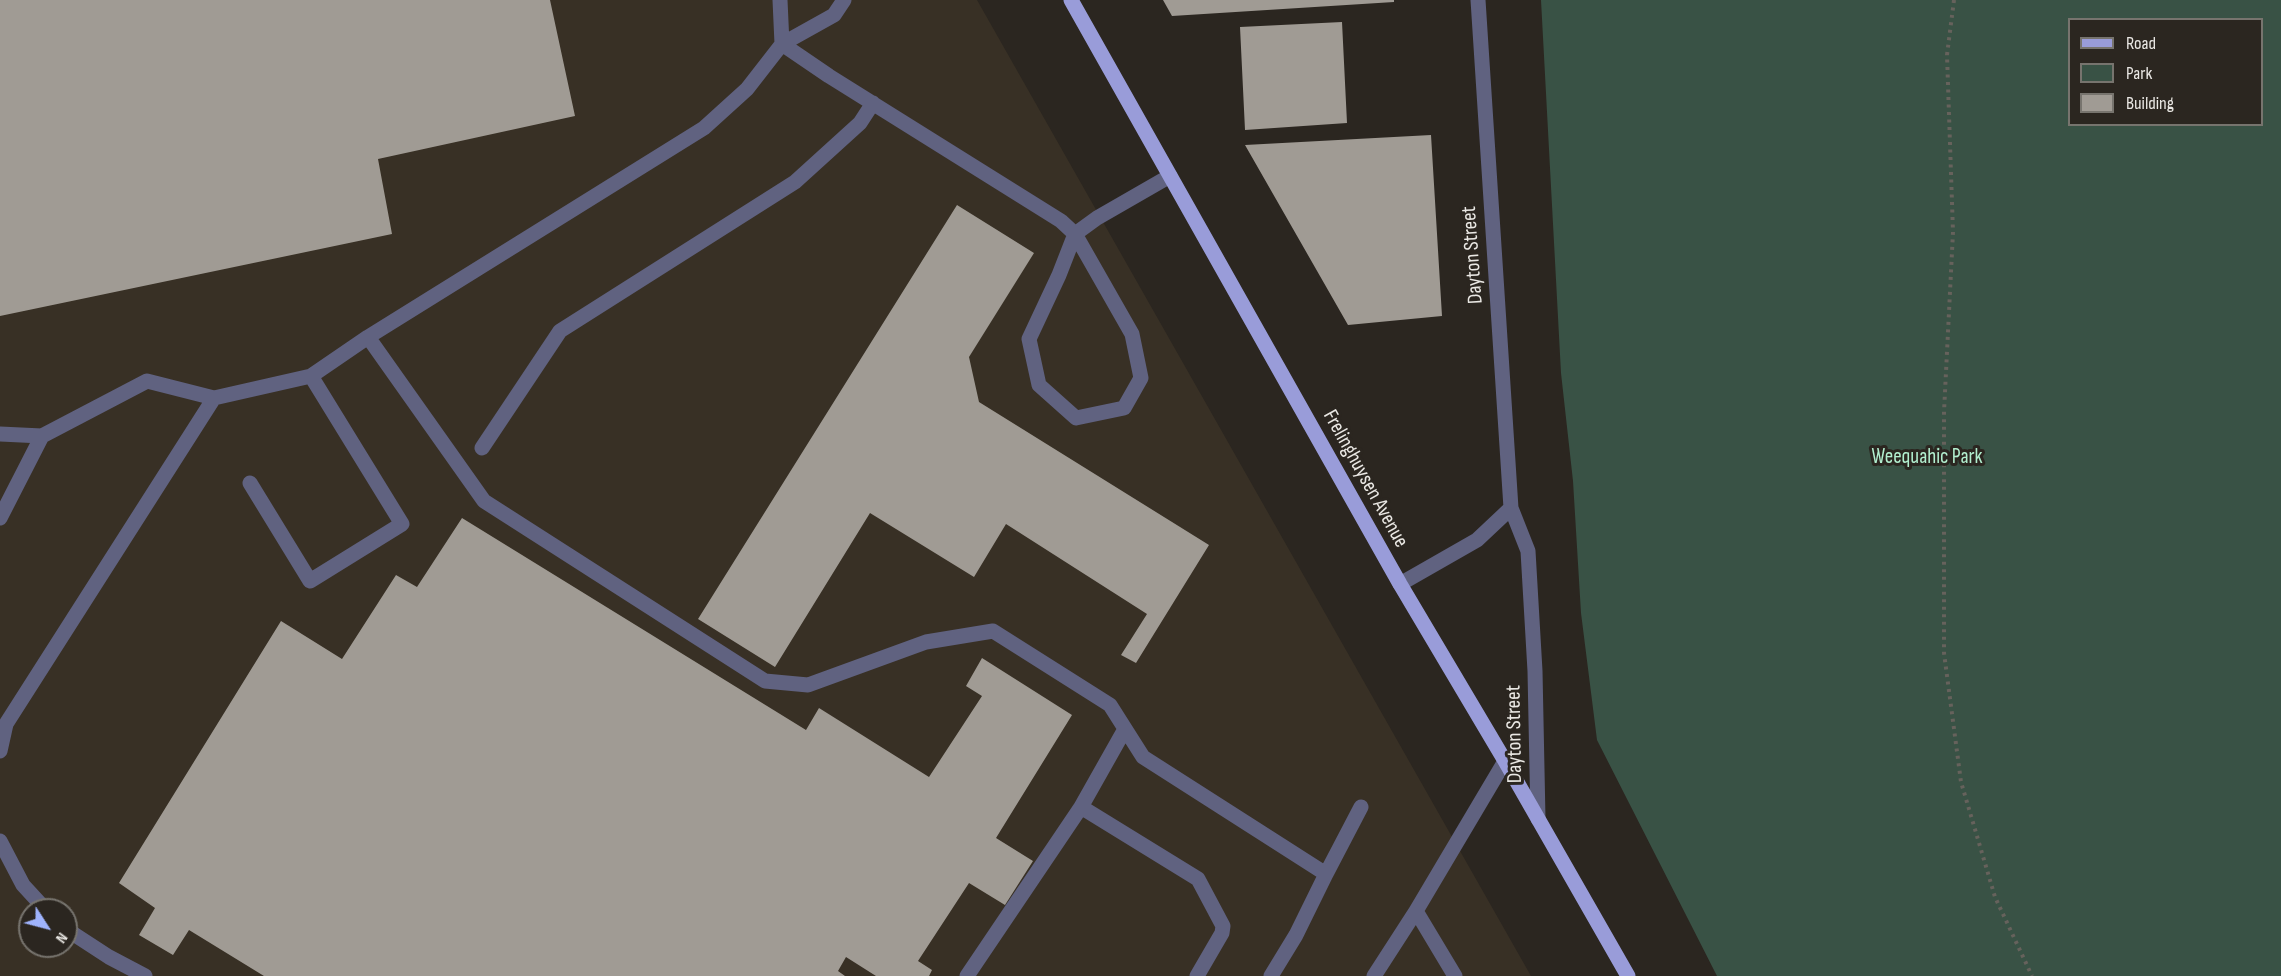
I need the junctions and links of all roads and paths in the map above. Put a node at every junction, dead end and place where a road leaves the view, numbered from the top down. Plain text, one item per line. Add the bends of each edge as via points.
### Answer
1 (780, 0) edge
2 (844, 0) edge
3 (1071, 0) edge
4 (1478, 0) edge
5 (1954, 0) edge
6 (782, 44) junction
7 (873, 103) junction
8 (1170, 176) junction
9 (1075, 234) junction
10 (368, 337) junction
11 (311, 376) junction
12 (214, 398) junction
13 (0, 434) edge
14 (42, 436) junction
15 (482, 448) dead end
16 (250, 483) dead end
17 (1510, 508) junction
18 (0, 518) edge
19 (1400, 585) junction
20 (1125, 729) junction
21 (0, 751) edge
22 (1505, 761) junction
23 (1081, 807) junction
24 (1361, 807) dead end
25 (1538, 819) junction
26 (0, 841) edge
27 (1326, 874) junction
28 (34, 898) edge
29 (1416, 911) junction
30 (78, 937) edge
31 (145, 976) edge
32 (967, 976) edge
33 (1197, 976) edge
34 (1271, 976) edge
35 (1374, 976) edge
36 (1455, 976) edge
37 (1628, 976) edge
38 (2032, 976) edge

1 - 6 street
2 - 6 street via 834,15
3 - 8 main road, Frelinghuysen Avenue
4 - 17 street, Dayton Street
5 - 38 path via 1947,55 1953,232 1944,412 1944,653 1961,782 1995,897
6 - 7 street
6 - 10 street via 747,89 704,128
7 - 9 street via 1061,221
7 - 15 street via 860,123 795,182 560,331
8 - 9 street
8 - 19 main road, Frelinghuysen Avenue
9 - 9 street via 1029,339 1039,385 1076,418 1124,408 1141,378 1132,334
10 - 11 street
10 - 20 street via 484,501 765,681 808,685 926,642 993,631 1110,705
11 - 12 street
11 - 16 street via 402,524 310,581
12 - 14 street via 147,381
12 - 21 street via 6,724
13 - 14 street
14 - 18 street
17 - 19 street via 1477,540
17 - 25 street, Dayton Street via 1528,550
19 - 22 main road, Frelinghuysen Avenue
20 - 23 street
20 - 27 street via 1143,757
22 - 25 main road, Frelinghuysen Avenue
22 - 29 street
23 - 32 street
23 - 33 street via 1198,879 1223,926
24 - 27 street
25 - 37 main road, Frelinghuysen Avenue
26 - 28 street via 22,885
27 - 34 street
29 - 35 street
29 - 36 street
30 - 31 street

